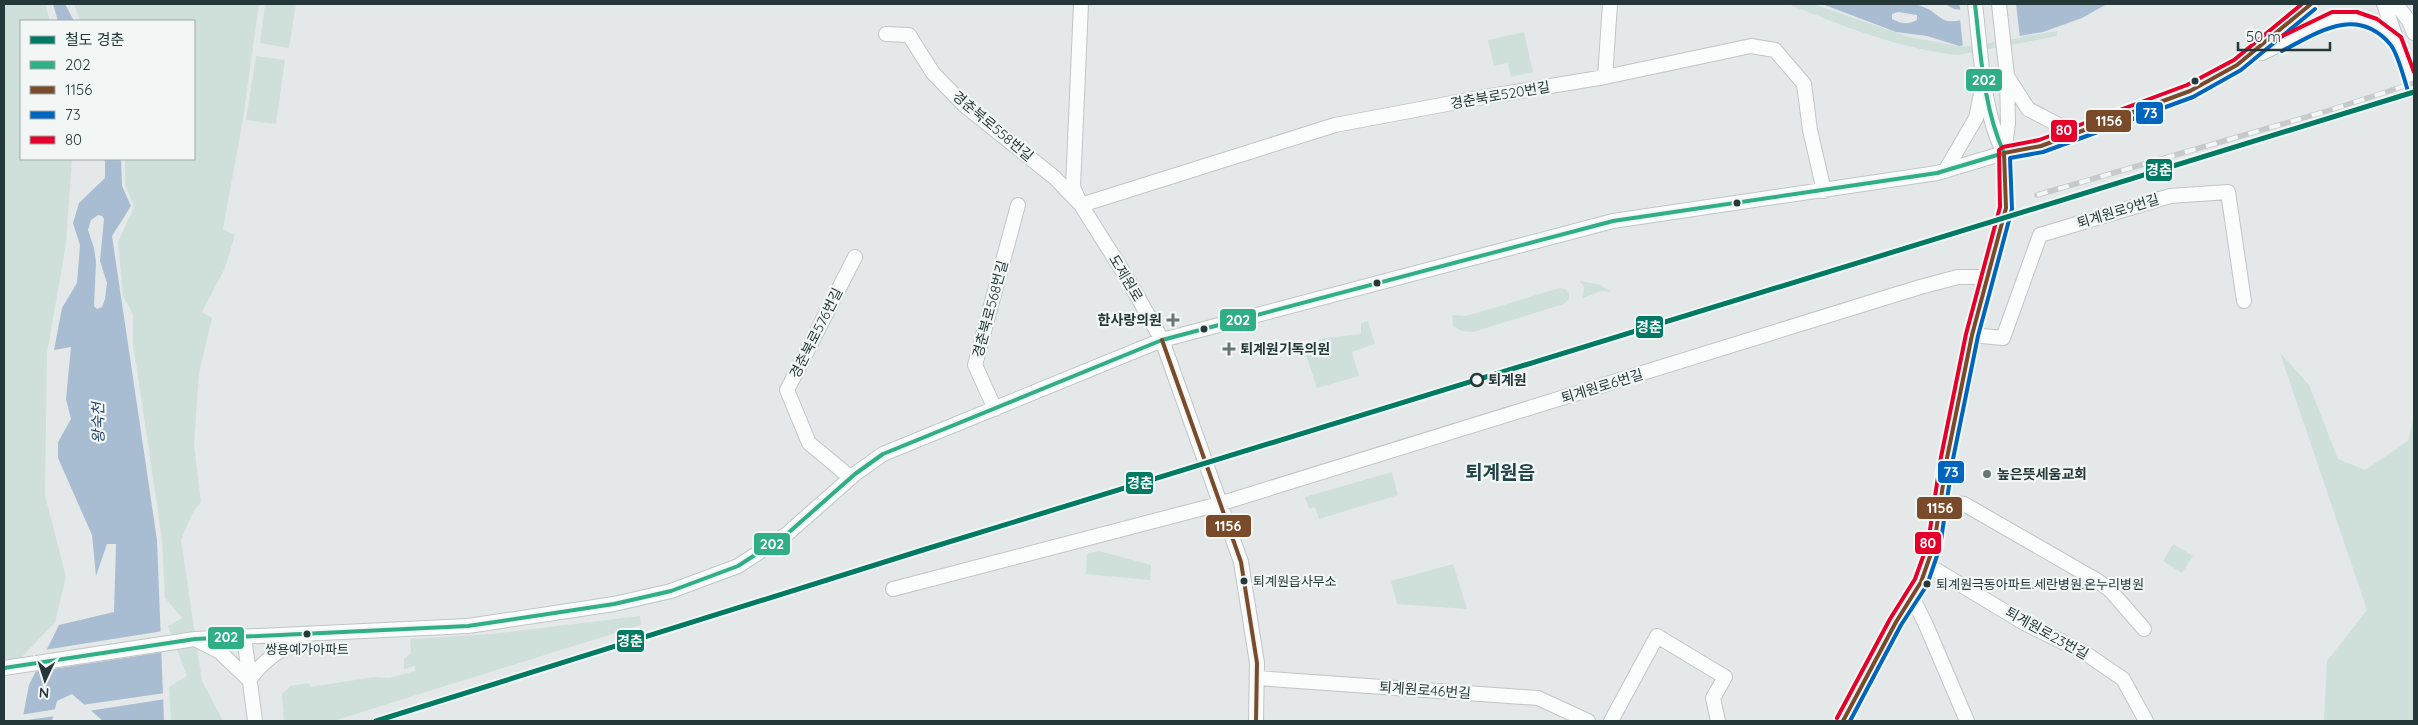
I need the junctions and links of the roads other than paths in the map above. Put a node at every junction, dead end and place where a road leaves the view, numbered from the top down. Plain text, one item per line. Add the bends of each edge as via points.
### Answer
1 (1081, 4) edge
2 (1610, 4) edge
3 (1975, 4) edge
4 (1999, 4) edge
5 (2311, 4) edge
6 (2384, 4) edge
7 (2396, 4) edge
8 (2406, 4) edge
9 (2412, 27) edge
10 (886, 34) dead end
11 (2396, 41) junction
12 (2237, 65) junction
13 (2007, 76) junction
14 (1605, 77) junction
15 (1984, 78) junction
16 (2414, 89) edge
17 (2076, 134) junction
18 (2004, 153) junction
19 (1945, 171) junction
20 (1824, 191) junction
21 (1081, 204) junction
22 (1018, 205) dead end
23 (855, 257) dead end
24 (1987, 277) junction
25 (2244, 301) dead end
26 (1972, 335) junction
27 (1162, 340) junction
28 (995, 409) junction
29 (851, 478) junction
30 (1941, 502) junction
31 (1219, 504) junction
32 (1928, 564) junction
33 (893, 589) dead end
34 (1912, 597) junction
35 (2144, 629) dead end
36 (317, 633) junction
37 (244, 636) junction
38 (195, 639) junction
39 (4, 668) edge
40 (1257, 678) junction
41 (249, 680) junction
42 (255, 721) edge
43 (1256, 721) edge
44 (1588, 721) edge
45 (1611, 721) edge
46 (1718, 721) edge
47 (1843, 721) edge
48 (1967, 721) edge
49 (2146, 721) edge

1 - 21 street, 도제원로 via 1074,186
2 - 14 street
3 - 15 street
4 - 13 street
5 - 12 street
6 - 11 street
7 - 9 street
8 - 9 street
10 - 21 street, 경춘북로558번길 via 909,34 934,72 964,105 1055,178
11 - 12 street via 2374,24 2356,18 2334,18
11 - 16 street
12 - 17 street via 2190,91
13 - 17 street via 2028,109
13 - 18 street via 2008,124
14 - 20 street, 경춘북로520번길 via 1751,46 1775,50 1804,84 1810,130
14 - 21 street, 경춘북로520번길 via 1335,126
15 - 18 street via 1996,138
15 - 19 street via 1976,118
17 - 18 street via 2042,146
18 - 19 street
18 - 24 street via 2006,208
19 - 20 street
20 - 27 street via 1613,221
21 - 27 street, 도제원로
22 - 28 street, 경춘북로568번길 via 975,365
23 - 29 street, 경춘북로576번길 via 788,390 810,443
24 - 26 street
24 - 31 street, 퇴계원로6번길 via 1958,277 1920,287
25 - 26 street, 퇴계원로9번길 via 2228,192 2170,196 2040,235 2004,338
26 - 30 street
27 - 28 street
27 - 31 street, 도제원로
28 - 29 street via 883,454
29 - 36 street via 786,534 738,566 671,592 468,626
30 - 32 street
30 - 35 street via 1964,504 2098,581
31 - 33 street, 퇴계원로6번길
31 - 40 street, 도제원로 via 1241,562
32 - 34 street
32 - 49 street, 퇴계원로23번길 via 2024,623 2085,653 2123,679
34 - 47 street
34 - 48 street
36 - 37 street
36 - 41 street via 289,644 263,662
37 - 38 street
37 - 41 street
38 - 39 street
38 - 41 street via 220,652
40 - 43 street, 도제원로
40 - 44 street, 퇴계원로46번길 via 1538,698
41 - 42 street
45 - 46 street via 1656,636 1725,677 1713,698

